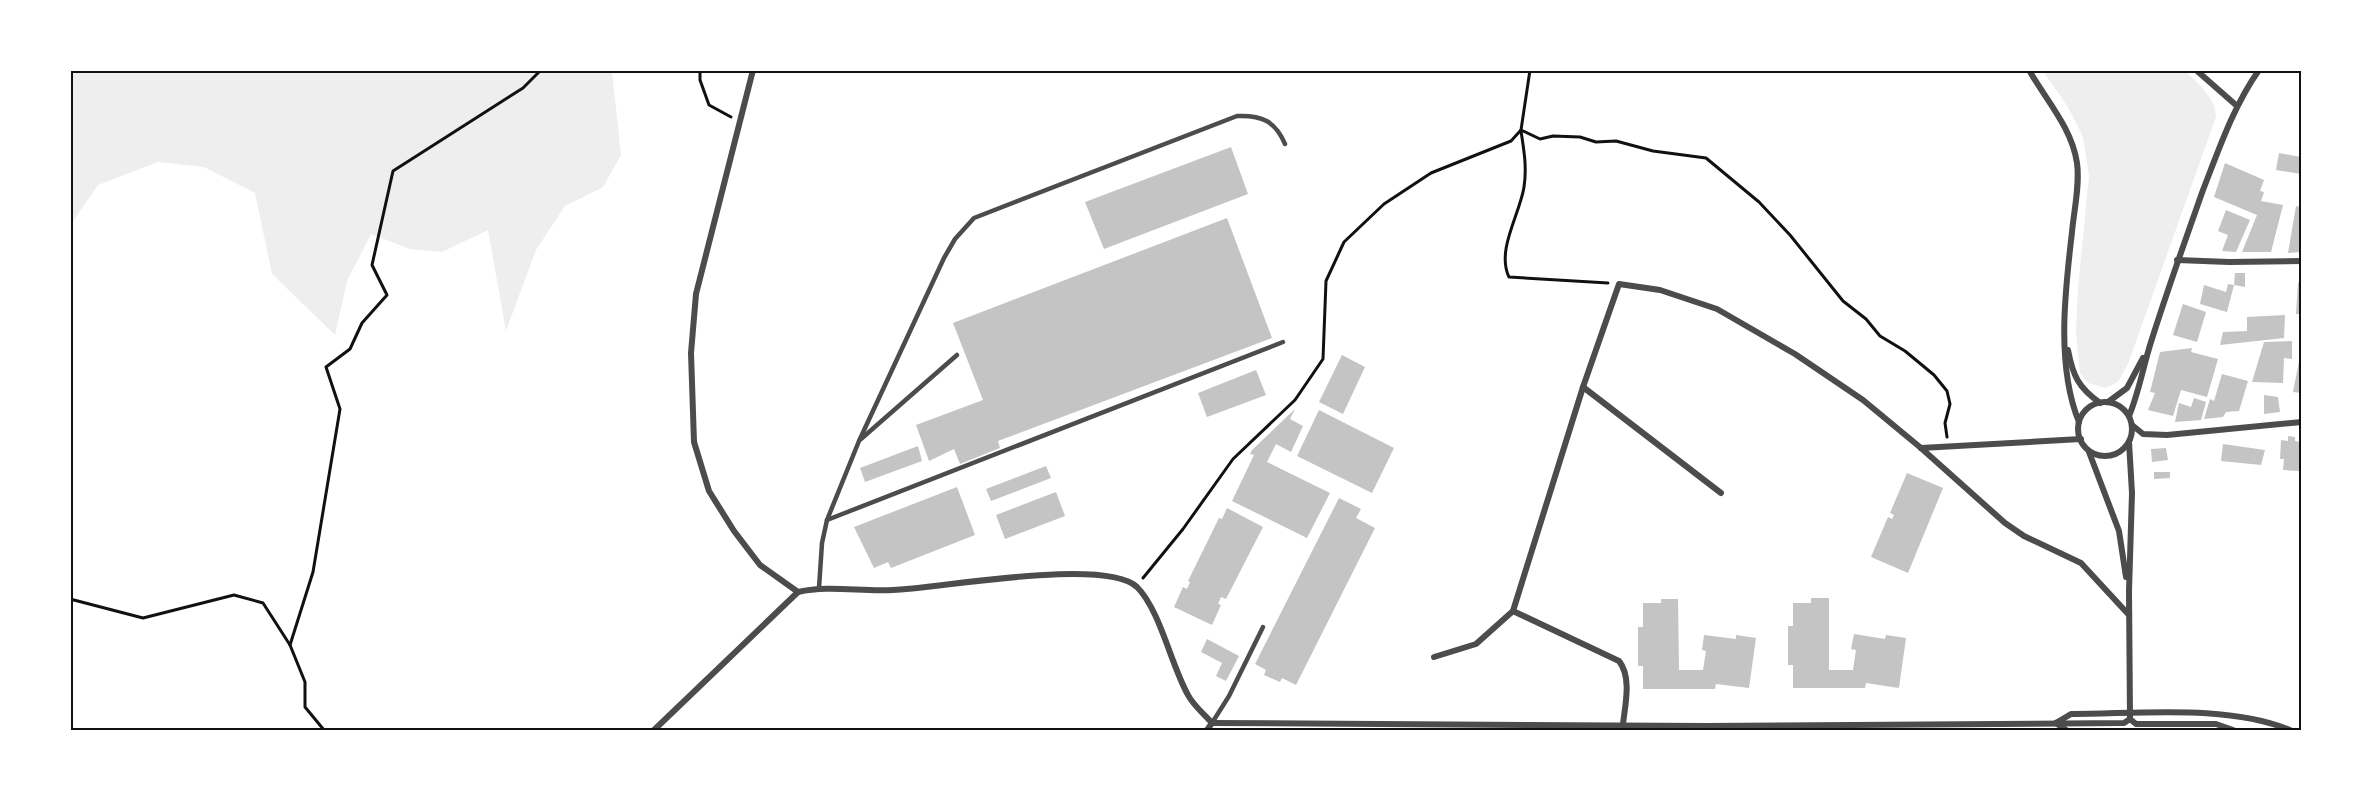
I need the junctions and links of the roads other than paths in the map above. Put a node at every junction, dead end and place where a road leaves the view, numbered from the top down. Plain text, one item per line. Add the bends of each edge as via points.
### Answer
1 (753, 70) edge
2 (2029, 70) edge
3 (2196, 70) edge
4 (2259, 70) edge
5 (2237, 106) junction
6 (1285, 144) dead end
7 (2177, 260) junction
8 (2301, 261) edge
9 (1283, 342) dead end
10 (2067, 344) junction
11 (2150, 344) junction
12 (957, 355) dead end
13 (1582, 387) junction
14 (2108, 402) junction
15 (2100, 403) junction
16 (2129, 416) junction
17 (2079, 422) junction
18 (2301, 422) edge
19 (2132, 425) junction
20 (2081, 440) junction
21 (859, 441) junction
22 (2129, 442) junction
23 (1921, 448) junction
24 (2089, 451) junction
25 (1721, 493) dead end
26 (827, 520) junction
27 (819, 588) junction
28 (2129, 591) junction
29 (798, 592) junction
30 (1513, 611) junction
31 (2129, 615) junction
32 (1263, 627) dead end
33 (1434, 657) dead end
34 (2130, 717) junction
35 (1212, 723) junction
36 (2055, 723) junction
37 (1570, 724) junction
38 (1623, 724) junction
39 (2028, 727) edge
40 (1706, 728) edge
41 (654, 730) edge
42 (1207, 730) edge
43 (1566, 730) edge
44 (2066, 730) edge
45 (2233, 730) edge
46 (2290, 730) edge

1 - 29 street via 696,294 692,353 694,442 709,491 734,531 760,565
2 - 10 street via 2067,131 2077,163 2066,288
3 - 5 street
4 - 5 street
5 - 7 street
6 - 21 lane via 1275,125 1265,119 1237,116 974,218 944,258
7 - 8 street
7 - 11 street
9 - 26 lane
10 - 15 street via 2074,379
10 - 17 street via 2065,373
11 - 14 street via 2133,381
11 - 16 street
12 - 21 lane
13 - 23 street via 1618,284 1660,290 1717,309 1794,354 1843,385
13 - 25 street
13 - 30 street
14 - 15 street
14 - 16 street via 2117,404
15 - 17 street via 2085,411
16 - 19 street
17 - 20 street
18 - 19 street via 2166,435 2143,434
19 - 22 street
20 - 23 street
20 - 24 street
21 - 26 lane
22 - 24 street via 2115,454 2097,455
22 - 28 street
23 - 31 street via 2005,523 2080,563
24 - 28 street via 2119,531
26 - 27 lane
27 - 29 street
27 - 35 street via 892,590 1072,573 1113,575 1137,587 1152,611 1188,696
28 - 31 street
29 - 41 street
30 - 33 street via 1476,644
30 - 38 street via 1619,661 1625,671
31 - 34 street
32 - 35 lane
34 - 36 street via 2071,714
34 - 45 street via 2136,724 2216,724
34 - 46 street via 2222,714
35 - 37 street
35 - 42 street
36 - 39 street
36 - 44 street
37 - 38 street
37 - 43 street
38 - 40 street
39 - 40 street

